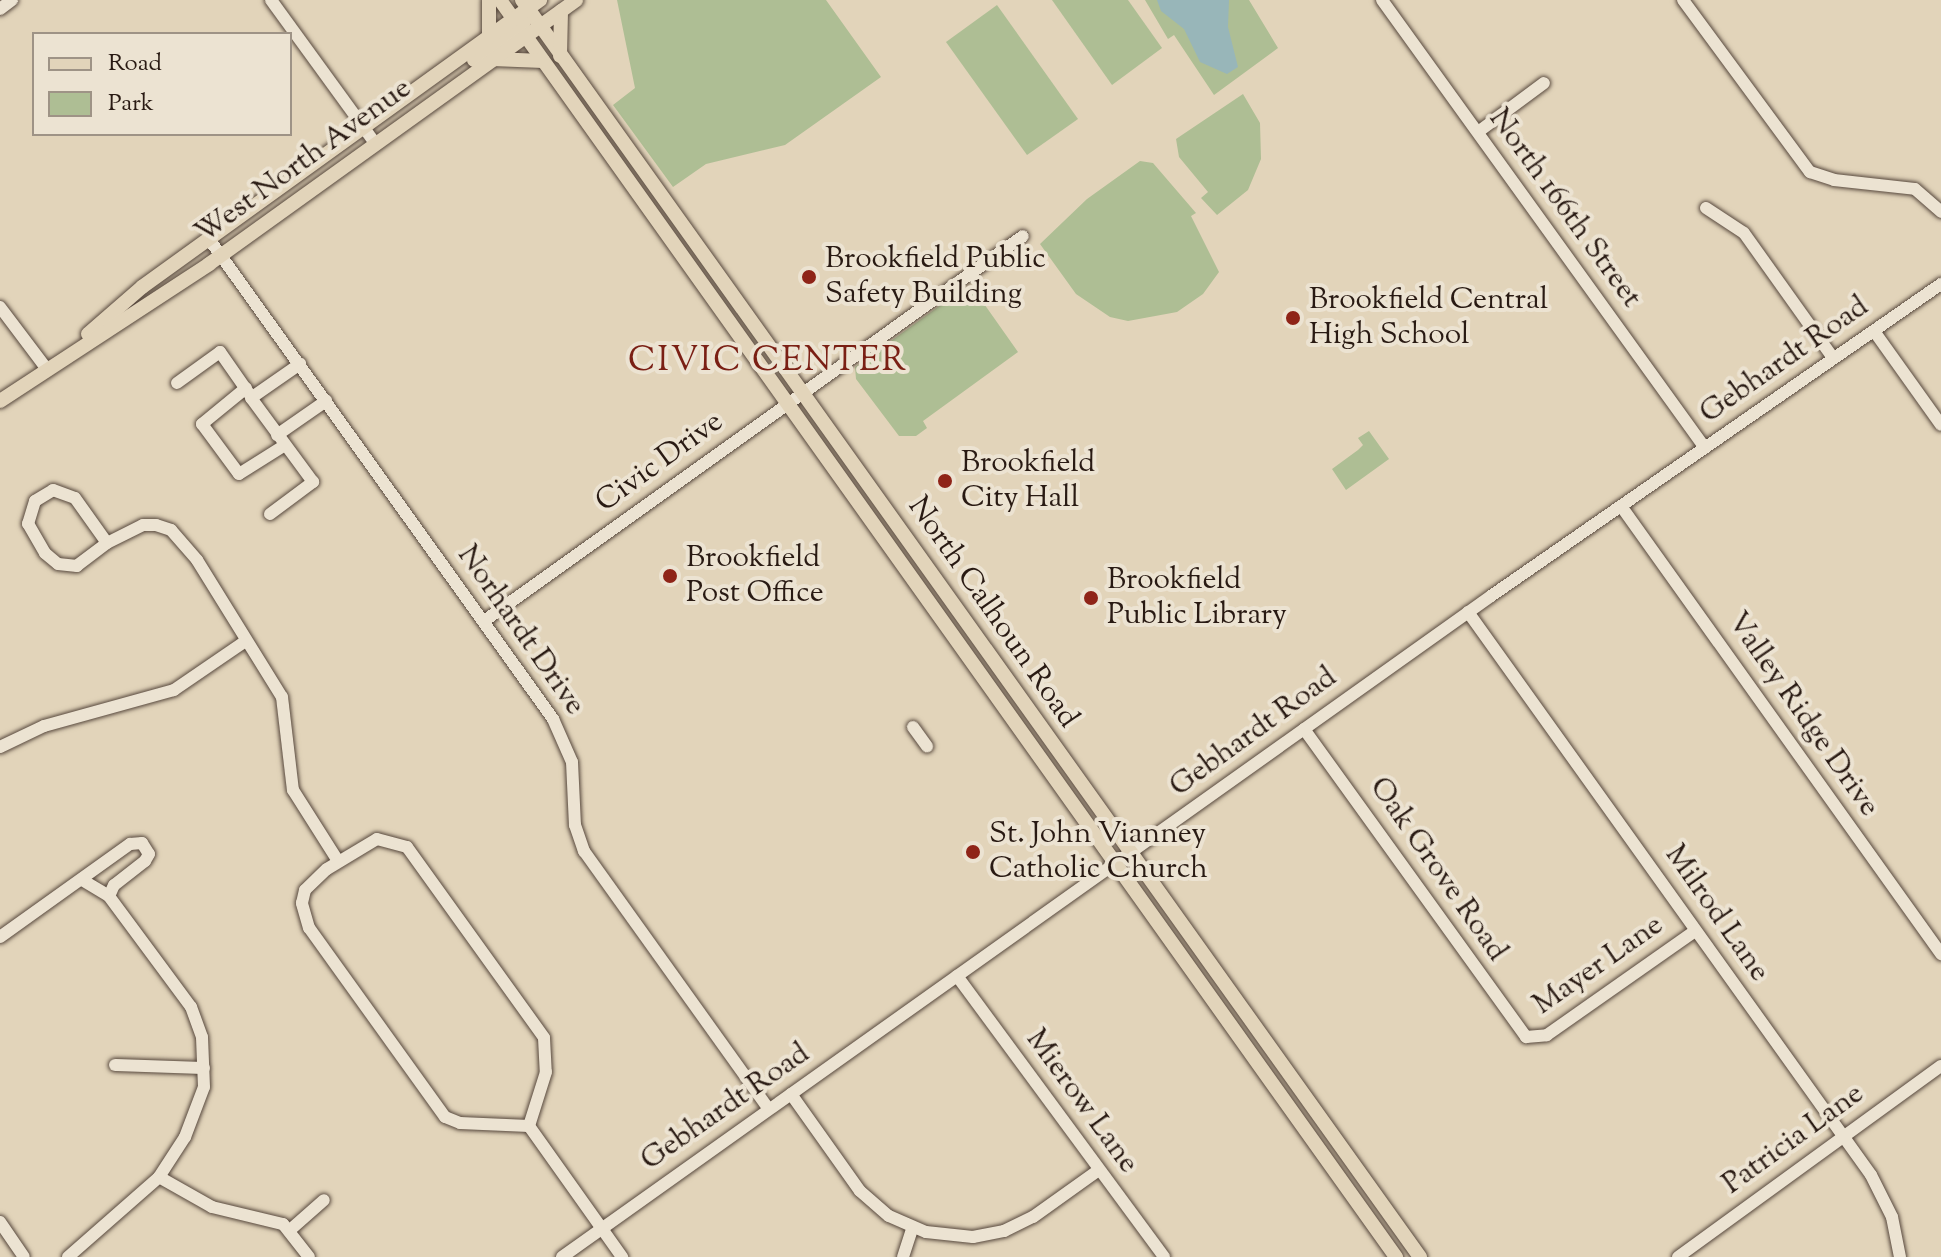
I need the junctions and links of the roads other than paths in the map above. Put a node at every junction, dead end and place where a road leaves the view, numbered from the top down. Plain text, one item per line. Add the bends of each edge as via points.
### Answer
1 (271, 0) edge
2 (489, 0) edge
3 (500, 0) edge
4 (576, 0) edge
5 (1382, 0) edge
6 (1683, 0) edge
7 (530, 3) edge
8 (561, 11) junction
9 (539, 26) junction
10 (519, 28) junction
11 (489, 37) junction
12 (560, 57) junction
13 (492, 59) junction
14 (543, 61) junction
15 (1544, 83) dead end
16 (417, 111) junction
17 (363, 126) junction
18 (1478, 132) junction
19 (375, 143) junction
20 (1706, 208) dead end
21 (1941, 212) edge
22 (1023, 236) dead end
23 (209, 239) junction
24 (222, 255) junction
25 (1941, 284) edge
26 (0, 307) edge
27 (1874, 331) junction
28 (1833, 358) junction
29 (52, 364) junction
30 (300, 364) junction
31 (177, 383) dead end
32 (802, 392) junction
33 (248, 393) junction
34 (0, 401) edge
35 (326, 401) junction
36 (787, 403) junction
37 (1941, 425) edge
38 (281, 440) junction
39 (1705, 448) junction
40 (1621, 506) junction
41 (270, 514) dead end
42 (107, 543) junction
43 (1468, 612) junction
44 (484, 621) junction
45 (244, 642) junction
46 (913, 727) dead end
47 (1304, 729) junction
48 (927, 746) dead end
49 (0, 747) edge
50 (1049, 771) junction
51 (1131, 854) junction
52 (338, 861) junction
53 (1116, 864) junction
54 (82, 880) junction
55 (109, 896) junction
56 (1695, 931) junction
57 (0, 937) edge
58 (1941, 954) edge
59 (1214, 969) junction
60 (957, 976) junction
61 (1530, 1039) joint
62 (115, 1065) dead end
63 (1941, 1066) edge
64 (204, 1068) junction
65 (791, 1094) junction
66 (769, 1109) junction
67 (529, 1126) junction
68 (1843, 1136) junction
69 (1099, 1170) junction
70 (159, 1177) junction
71 (324, 1200) dead end
72 (0, 1222) edge
73 (602, 1229) junction
74 (912, 1229) junction
75 (290, 1230) junction
76 (24, 1257) edge
77 (68, 1257) edge
78 (309, 1257) edge
79 (562, 1257) edge
80 (622, 1257) edge
81 (903, 1257) edge
82 (1164, 1257) edge
83 (1396, 1257) edge
84 (1420, 1257) edge
85 (1678, 1257) edge
86 (1900, 1257) edge

1 - 17 street
2 - 11 main road
3 - 10 main road, North Calhoun Road
4 - 8 main road, West North Avenue
5 - 18 street, North 166th Street
6 - 21 street via 1810,172 1834,180 1915,189
7 - 9 main road, North Calhoun Road
7 - 10 main road, West North Avenue
8 - 9 main road, West North Avenue
8 - 12 main road
9 - 10 main road, West North Avenue
9 - 12 main road, North Calhoun Road
10 - 11 main road, West North Avenue
10 - 13 main road, West North Avenue
10 - 14 main road, North Calhoun Road
10 - 16 main road via 456,73
11 - 17 main road, West North Avenue
12 - 32 main road, North Calhoun Road
13 - 14 main road
13 - 16 main road, West North Avenue
14 - 36 main road, North Calhoun Road
15 - 18 street
16 - 19 main road, West North Avenue
17 - 19 street
17 - 23 main road, West North Avenue
18 - 39 street, North 166th Street
19 - 24 main road, West North Avenue
20 - 28 street via 1744,233
22 - 32 street, Civic Drive
23 - 24 street, Norhardt Drive
23 - 29 main road, West North Avenue via 142,287
24 - 29 main road, West North Avenue
24 - 30 street, Norhardt Drive
25 - 27 street, Gebhardt Road
26 - 29 street
27 - 28 street, Gebhardt Road
27 - 37 street
28 - 39 street, Gebhardt Road
29 - 34 main road, West North Avenue
30 - 33 street
30 - 35 street, Norhardt Drive
31 - 33 street via 220,352
32 - 36 street, Civic Drive
32 - 51 main road, North Calhoun Road
33 - 38 street
33 - 38 street via 202,424 239,474
35 - 38 street
35 - 44 street, Norhardt Drive
36 - 44 street, Civic Drive
36 - 50 main road, North Calhoun Road
38 - 41 street via 313,482
39 - 40 street, Gebhardt Road
40 - 43 street, Gebhardt Road
40 - 58 street, Valley Ridge Drive
42 - 42 street via 67,492 44,493 30,509 30,532 58,564 77,566
42 - 45 street via 143,525 171,530 197,560
43 - 47 street, Gebhardt Road
43 - 56 street, Milrod Lane
44 - 66 street, Norhardt Drive via 565,742 575,825 584,851
45 - 49 street via 174,690 44,726
45 - 52 street via 282,697 287,768 303,807
46 - 48 street
47 - 51 street, Gebhardt Road
47 - 61 street, Oak Grove Road
50 - 51 main road via 1073,790 1118,851
50 - 53 main road, North Calhoun Road
51 - 53 street, Gebhardt Road
51 - 59 main road, North Calhoun Road
52 - 67 street via 305,890 304,919 423,1088 452,1121
52 - 67 street via 369,842 394,840 407,847 445,897 544,1038 546,1072
53 - 59 main road via 1127,864 1168,921
53 - 60 street, Gebhardt Road
53 - 83 main road, North Calhoun Road
54 - 55 street
54 - 55 street via 130,844 142,843 149,854 145,861 114,885
54 - 57 street
55 - 64 street via 197,1018
56 - 61 street, Mayer Lane via 1555,1030
56 - 68 street, Milrod Lane
59 - 84 main road, North Calhoun Road
60 - 65 street, Gebhardt Road
60 - 69 street, Mierow Lane
62 - 64 street
63 - 68 street, Patricia Lane
64 - 70 street via 196,1113
65 - 66 street, Gebhardt Road
65 - 74 street via 860,1191
66 - 73 street, Gebhardt Road
67 - 73 street
68 - 85 street, Patricia Lane
68 - 86 street, Milrod Lane via 1881,1191
69 - 74 street via 1004,1231 958,1237
69 - 82 street, Mierow Lane
70 - 75 street via 212,1207 269,1219
70 - 77 street
71 - 75 street
72 - 76 street
73 - 79 street, Gebhardt Road
73 - 80 street
74 - 81 street
75 - 78 street

